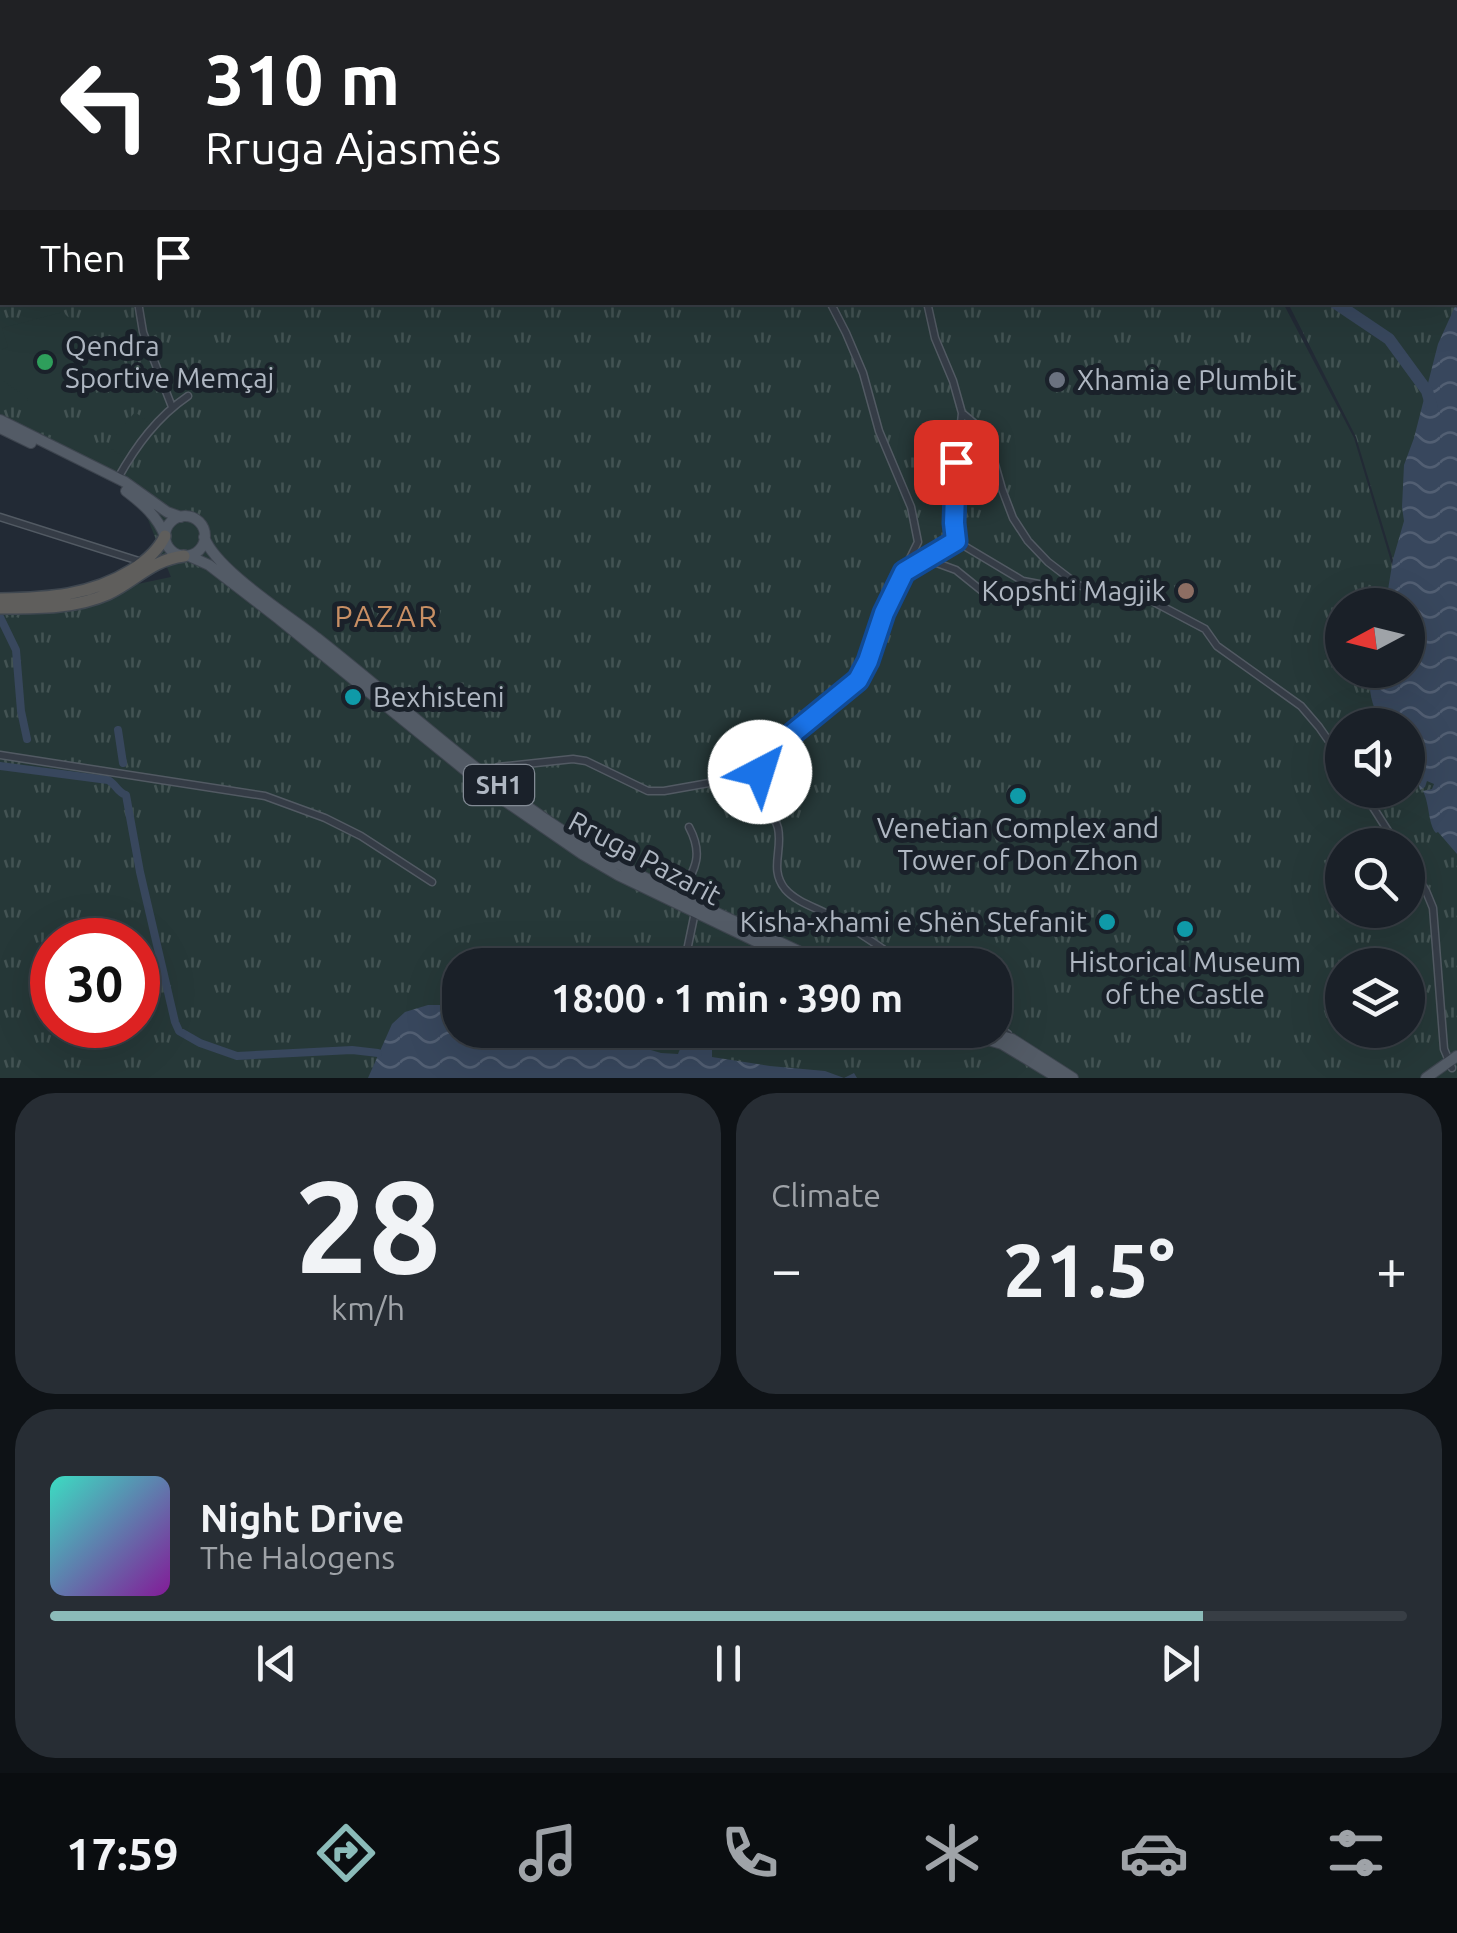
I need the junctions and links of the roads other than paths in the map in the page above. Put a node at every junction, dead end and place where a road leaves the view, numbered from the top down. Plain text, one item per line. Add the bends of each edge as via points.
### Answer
1 (139, 305) edge
2 (832, 305) edge
3 (928, 305) edge
4 (188, 396) dead end
5 (172, 407) junction
6 (962, 413) junction
7 (0, 420) edge
8 (0, 428) edge
9 (118, 478) junction
10 (0, 517) edge
11 (181, 517) junction
12 (165, 536) junction
13 (204, 537) junction
14 (956, 541) junction
15 (918, 542) junction
16 (186, 556) junction
17 (145, 566) junction
18 (904, 572) junction
19 (1060, 588) dead end
20 (0, 598) edge
21 (992, 599) dead end
22 (0, 608) edge
23 (1325, 734) edge
24 (0, 756) edge
25 (485, 774) junction
26 (748, 782) junction
27 (690, 827) dead end
28 (432, 882) dead end
29 (1425, 889) edge
30 (681, 894) junction
31 (695, 912) junction
32 (688, 948) edge
33 (770, 948) edge
34 (793, 948) edge
35 (882, 948) edge
36 (1012, 1039) edge
37 (1009, 1048) edge
38 (1454, 1062) edge
39 (1058, 1078) edge
40 (1073, 1078) edge
41 (1426, 1078) edge
42 (1437, 1078) edge

1 - 5 street
2 - 15 street via 863,372
3 - 6 street
4 - 5 street
5 - 9 street
6 - 14 street
6 - 23 street via 986,433 1014,518 1048,562 1078,585 1152,600 1204,630 1301,706
7 - 9 main road, SH1
8 - 12 main road, SH1 via 122,488 145,506
9 - 11 main road, SH1
10 - 17 street
11 - 12 main road
11 - 13 main road, SH1 via 200,524
12 - 16 main road, SH1 via 170,550
12 - 17 highway
13 - 16 main road via 197,552
13 - 25 main road, Rruga Pazarit / SH1 via 232,571
14 - 18 street
14 - 19 street via 1023,582
15 - 18 street
15 - 21 street
16 - 17 highway
16 - 31 main road, Rruga Pazarit / SH1 via 209,565 265,608 524,816 618,875
17 - 20 highway via 76,594
17 - 22 highway via 91,600
18 - 26 street via 858,680 792,734
24 - 28 street via 264,796 361,836
25 - 26 street via 573,759 648,791
25 - 30 main road, Rruga Pazarit / SH1 via 596,851
26 - 35 street via 777,823 776,867 788,893
27 - 30 street, Rruga Pazarit via 698,861
29 - 38 street via 1433,908 1443,1041
30 - 34 main road, Rruga Pazarit / SH1
31 - 32 street
31 - 33 main road, Rruga Pazarit / SH1
36 - 40 main road
37 - 39 main road
38 - 41 main road
38 - 42 main road

